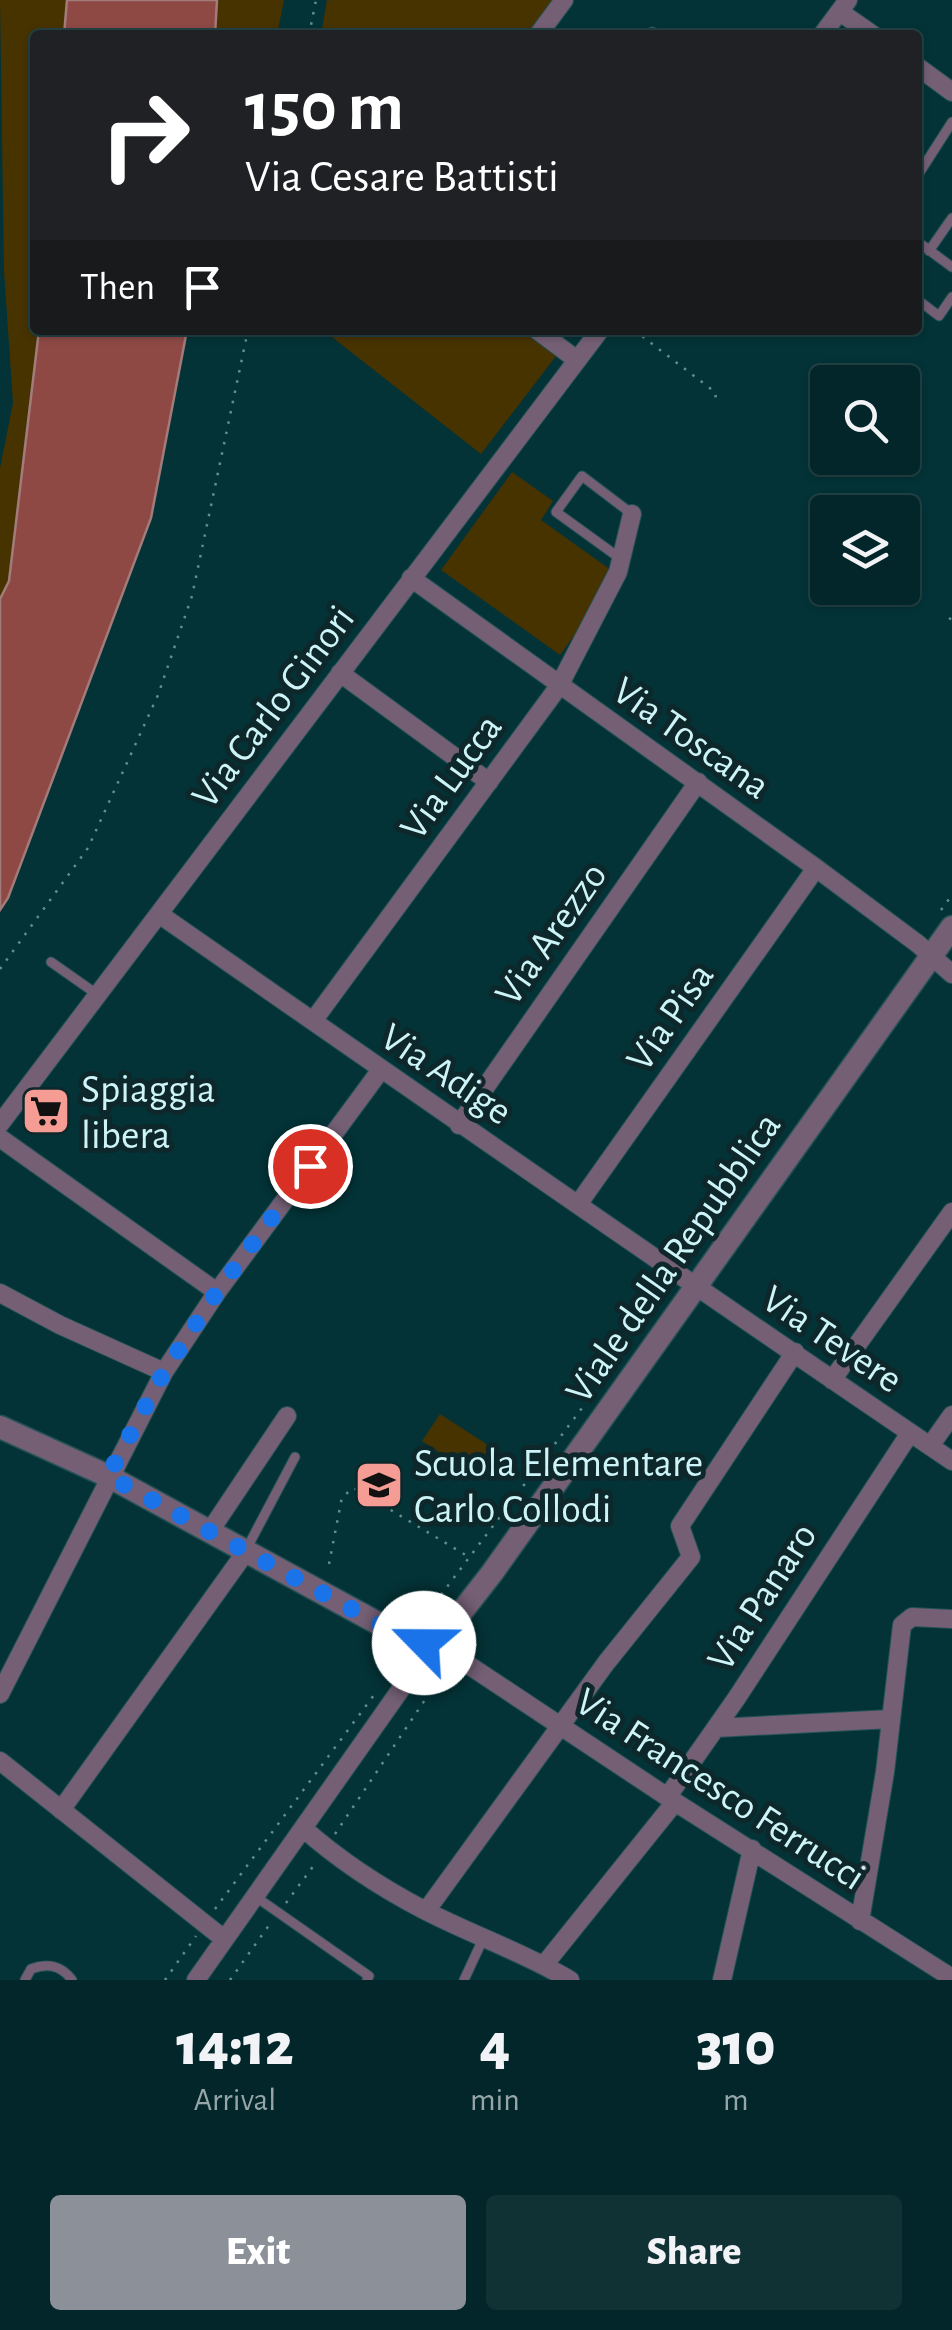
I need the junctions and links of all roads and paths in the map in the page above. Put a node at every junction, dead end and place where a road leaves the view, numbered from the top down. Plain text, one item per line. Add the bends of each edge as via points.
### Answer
1 (316, 0) edge
2 (564, 0) edge
3 (844, 6) edge
4 (310, 30) edge
5 (542, 30) edge
6 (826, 30) edge
7 (868, 30) edge
8 (922, 70) edge
9 (952, 92) edge
10 (952, 122) edge
11 (922, 169) edge
12 (952, 218) edge
13 (922, 245) edge
14 (929, 251) junction
15 (952, 267) edge
16 (952, 297) edge
17 (922, 303) edge
18 (247, 335) edge
19 (544, 335) edge
20 (589, 335) edge
21 (641, 335) edge
22 (577, 360) junction
23 (716, 399) dead end
24 (632, 514) joint
25 (621, 560) junction
26 (411, 578) junction
27 (340, 674) junction
28 (559, 686) junction
29 (488, 782) junction
30 (698, 782) junction
31 (816, 868) junction
32 (952, 895) edge
33 (159, 914) junction
34 (946, 919) edge
35 (931, 956) junction
36 (51, 962) dead end
37 (0, 969) edge
38 (952, 974) edge
39 (98, 995) junction
40 (313, 1021) junction
41 (380, 1071) junction
42 (0, 1124) edge
43 (459, 1124) junction
44 (0, 1138) edge
45 (579, 1204) junction
46 (952, 1212) edge
47 (696, 1289) junction
48 (217, 1292) junction
49 (0, 1293) edge
50 (795, 1352) junction
51 (622, 1355) dead end
52 (164, 1372) junction
53 (832, 1380) junction
54 (952, 1415) edge
55 (286, 1416) dead end
56 (0, 1427) edge
57 (910, 1432) junction
58 (930, 1446) junction
59 (295, 1457) dead end
60 (952, 1461) edge
61 (108, 1476) junction
62 (210, 1531) junction
63 (245, 1552) junction
64 (470, 1558) junction
65 (330, 1564) dead end
66 (952, 1620) edge
67 (449, 1628) junction
68 (423, 1638) junction
69 (452, 1654) junction
70 (439, 1678) dead end
71 (383, 1684) dead end
72 (0, 1694) edge
73 (892, 1720) junction
74 (562, 1726) junction
75 (716, 1728) junction
76 (0, 1761) edge
77 (672, 1799) junction
78 (61, 1810) junction
79 (303, 1828) junction
80 (330, 1842) dead end
81 (752, 1849) junction
82 (323, 1852) dead end
83 (254, 1896) junction
84 (282, 1908) dead end
85 (426, 1911) junction
86 (275, 1918) dead end
87 (207, 1920) dead end
88 (860, 1921) junction
89 (196, 1935) dead end
90 (484, 1937) junction
91 (224, 1940) junction
92 (544, 1965) junction
93 (368, 1978) edge
94 (952, 1978) edge
95 (25, 1980) edge
96 (72, 1980) edge
97 (165, 1980) edge
98 (196, 1980) edge
99 (230, 1980) edge
100 (464, 1980) edge
101 (570, 1980) edge
102 (722, 1980) edge

1 - 4 path
2 - 5 street
3 - 6 street
3 - 7 street
8 - 9 street
10 - 11 lane
12 - 14 lane
13 - 14 lane
14 - 15 lane
16 - 17 lane via 939,316
18 - 37 path via 192,596 158,695 88,848
19 - 22 street
20 - 22 street, Via Carlo Ginori
21 - 23 path
22 - 26 street, Via Carlo Ginori
24 - 25 street, Via Lucca
24 - 25 lane, Via Lucca via 582,476 556,512
25 - 28 street, Via Lucca
26 - 27 street, Via Carlo Ginori
26 - 28 street, Via Toscana
27 - 29 street
27 - 33 street, Via Carlo Ginori
28 - 29 street, Via Lucca
28 - 30 street, Via Toscana
29 - 40 street, Via Lucca
30 - 31 street, Via Toscana
30 - 43 street, Via Arezzo
31 - 35 street, Via Toscana
31 - 45 street, Via Pisa
32 - 34 path
33 - 39 street, Via Carlo Ginori
33 - 40 street, Via Adige
34 - 35 street, Viale della Repubblica
35 - 38 street, Via Toscana
35 - 47 street, Viale della Repubblica
36 - 39 lane
39 - 42 street, Via Carlo Ginori
40 - 41 street, Via Adige
41 - 43 street, Via Adige
41 - 48 street
43 - 45 street, Via Adige
44 - 48 street
45 - 47 street, Via Adige
46 - 53 street
47 - 50 street, Via Tevere
47 - 67 street, Viale della Repubblica
48 - 52 street
49 - 52 street
50 - 53 street, Via Tevere
50 - 74 street via 680,1526 692,1557
51 - 64 path
52 - 61 street
53 - 57 street, Via Tevere
54 - 58 street
55 - 62 street
56 - 61 street
57 - 58 street, Via Tevere
57 - 75 street, Via Panaro
58 - 60 street, Via Tevere
59 - 63 lane
61 - 62 street
61 - 72 street
62 - 63 street
63 - 68 street via 383,1626
63 - 78 street
64 - 65 path via 354,1488 342,1496
64 - 68 path
66 - 73 street via 906,1619
67 - 68 street, Viale della Repubblica via 432,1628
67 - 69 street via 457,1640
68 - 69 street via 437,1659
68 - 79 street, Viale della Repubblica
69 - 74 street, Via Francesco Ferrucci
70 - 80 path
71 - 87 path
73 - 75 street
73 - 88 street
74 - 77 street, Via Francesco Ferrucci
74 - 85 street
75 - 77 street, Via Panaro
76 - 78 street
77 - 81 street, Via Francesco Ferrucci
77 - 92 street, Via Panaro
78 - 91 street
79 - 83 street, Viale della Repubblica
79 - 85 street via 360,1873
81 - 88 street, Via Francesco Ferrucci
81 - 102 street
82 - 84 path
83 - 91 street, Viale della Repubblica
83 - 93 lane
85 - 90 street
86 - 99 path
88 - 94 street, Via Francesco Ferrucci
89 - 97 path
90 - 92 street
90 - 100 lane
91 - 98 street, Viale della Repubblica
92 - 101 street
95 - 96 lane via 45,1964

